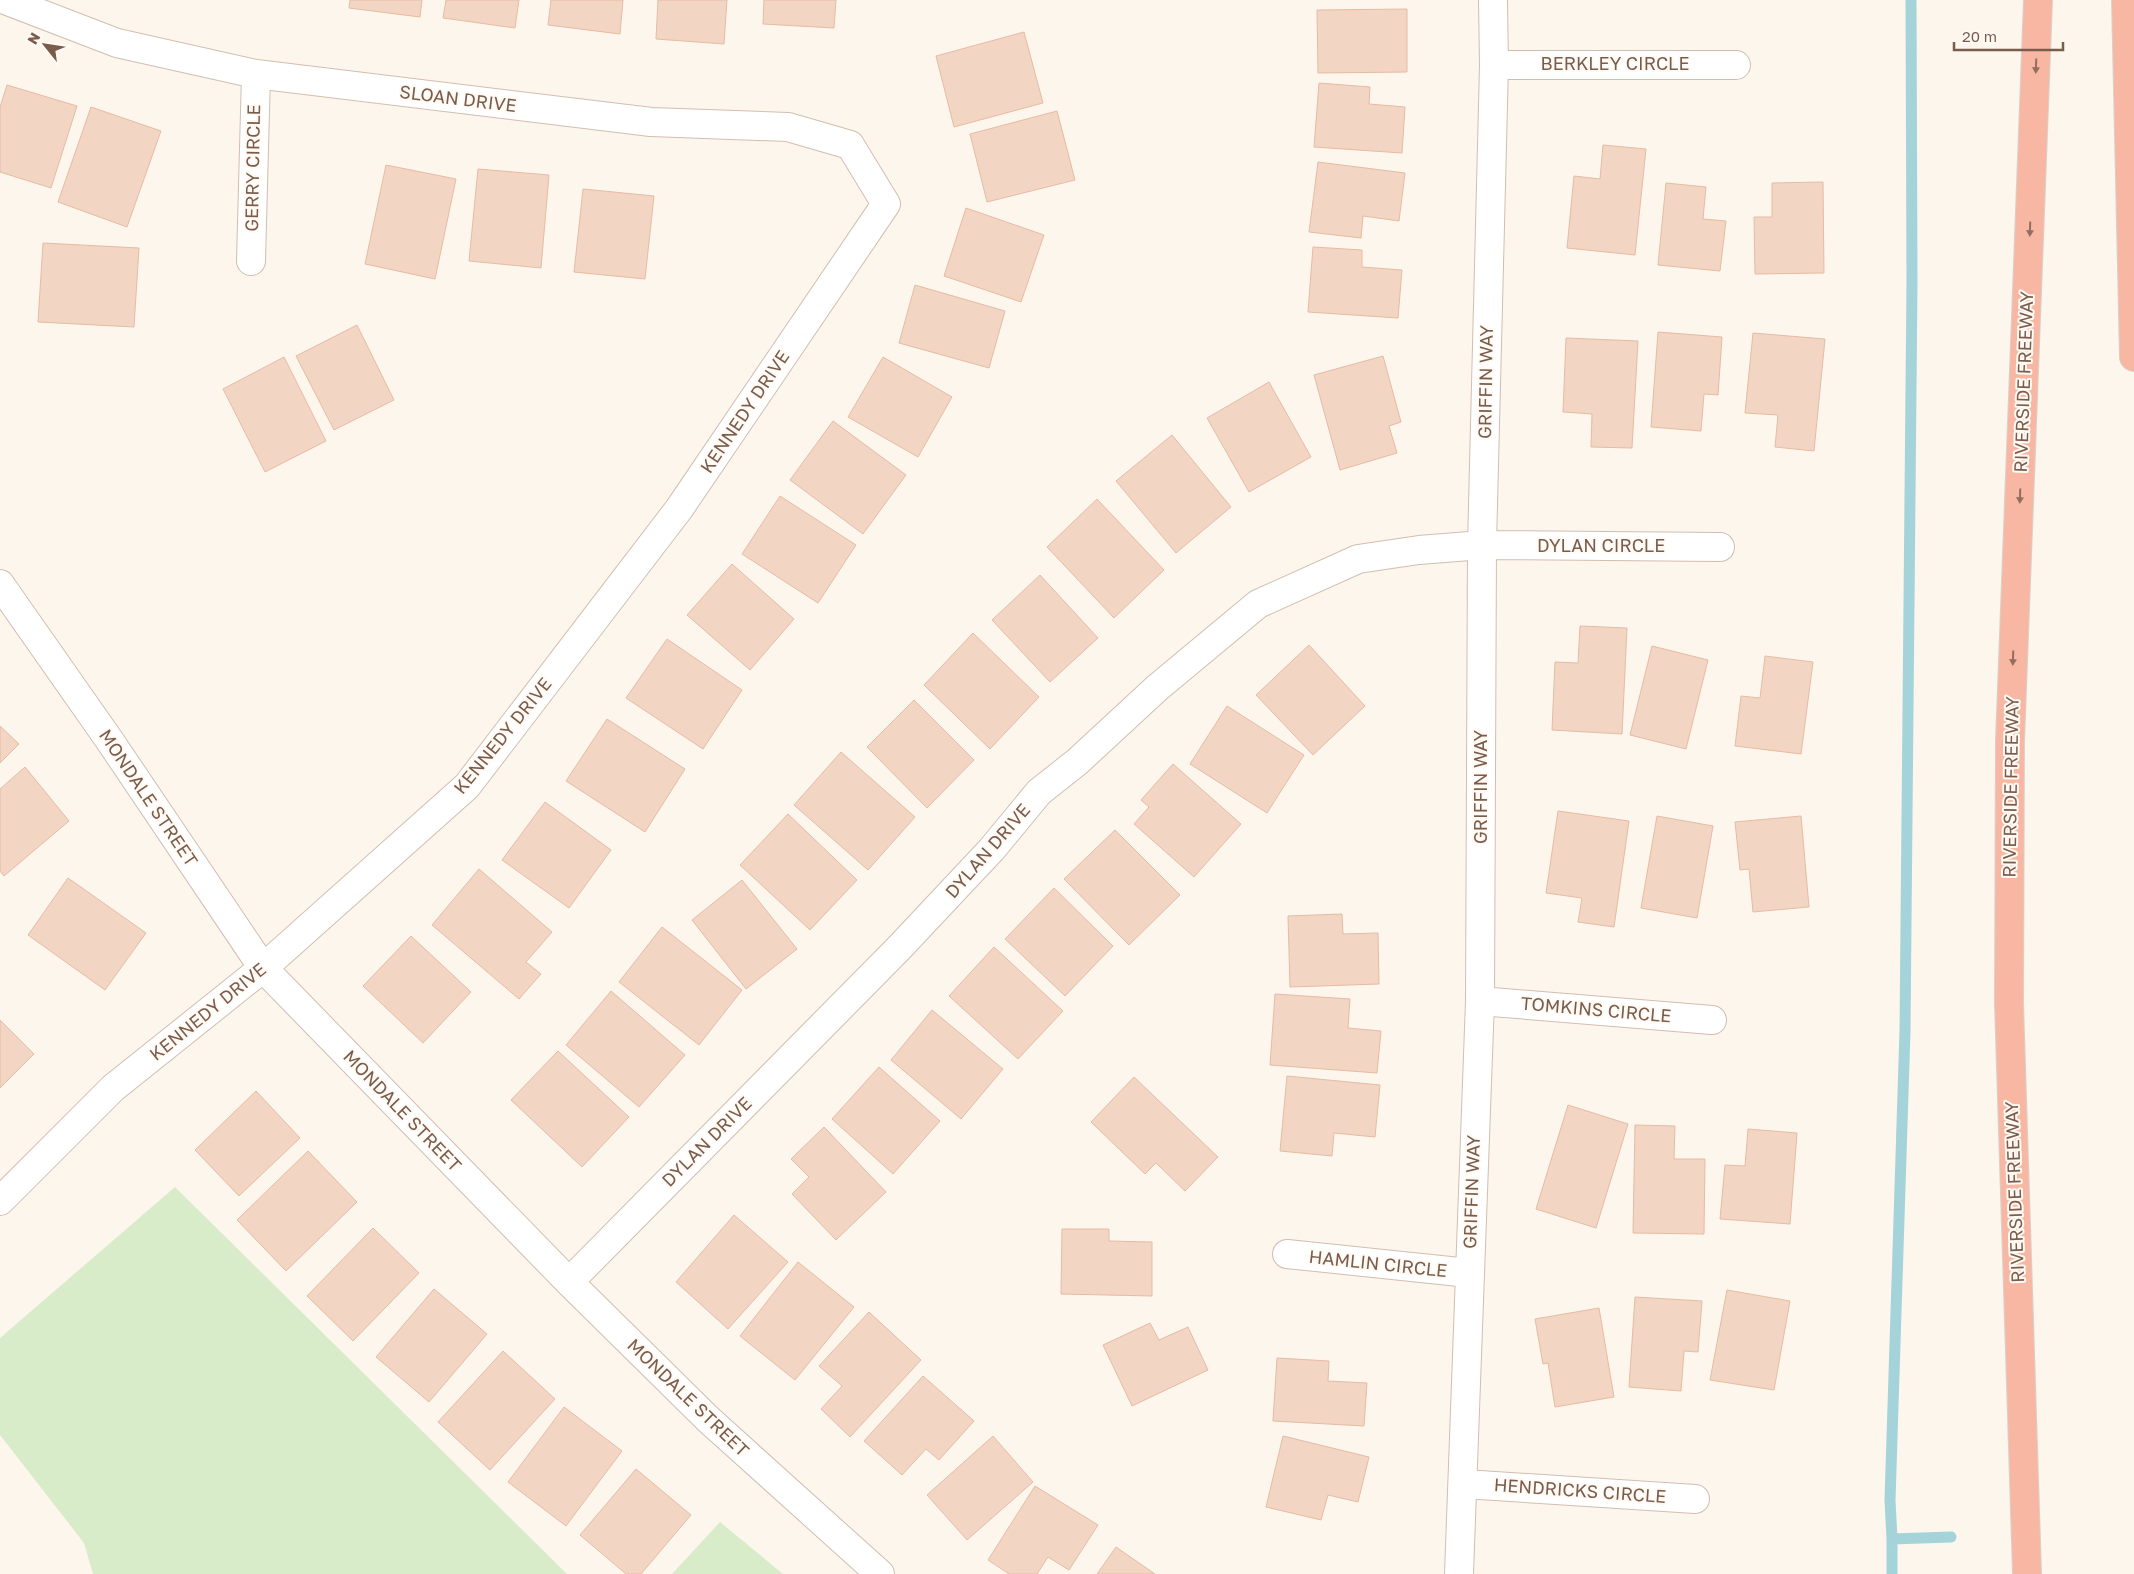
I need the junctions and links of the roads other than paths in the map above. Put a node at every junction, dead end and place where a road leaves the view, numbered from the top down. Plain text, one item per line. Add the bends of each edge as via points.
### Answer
1 (5, 0) edge
2 (1493, 0) edge
3 (2038, 0) edge
4 (2126, 0) edge
5 (1494, 65) junction
6 (1736, 65) dead end
7 (256, 74) junction
8 (886, 204) joint
9 (251, 261) dead end
10 (2134, 357) edge
11 (1482, 545) junction
12 (1720, 547) dead end
13 (0, 584) edge
14 (263, 968) junction
15 (1480, 1001) junction
16 (1712, 1020) dead end
17 (0, 1201) edge
18 (1287, 1254) dead end
19 (1469, 1273) junction
20 (569, 1282) junction
21 (1464, 1484) junction
22 (1695, 1499) dead end
23 (880, 1574) edge
24 (1459, 1574) edge
25 (2027, 1574) edge

1 - 7 street, SLOAN DRIVE via 117,43
2 - 5 street, GRIFFIN WAY
3 -> 25 highway, RIVERSIDE FREEWAY via 2010,751 2009,1003
4 - 10 highway
5 - 6 street, BERKLEY CIRCLE
5 - 11 street, GRIFFIN WAY
7 - 8 street, SLOAN DRIVE via 651,122 788,127 850,145
7 - 9 street, GERRY CIRCLE
8 - 14 street, KENNEDY DRIVE via 679,510 467,786
11 - 12 street, DYLAN CIRCLE
11 - 15 street, GRIFFIN WAY
11 - 20 street, DYLAN DRIVE via 1358,559 1258,604 1157,688 1078,762 1039,792 992,849 899,948
13 - 14 street, MONDALE STREET
14 - 17 street, KENNEDY DRIVE via 112,1088
14 - 20 street, MONDALE STREET
15 - 16 street, TOMKINS CIRCLE
15 - 19 street, GRIFFIN WAY
18 - 19 street, HAMLIN CIRCLE
19 - 21 street, GRIFFIN WAY
20 - 23 street, MONDALE STREET via 709,1420
21 - 22 street, HENDRICKS CIRCLE
21 - 24 street, GRIFFIN WAY

